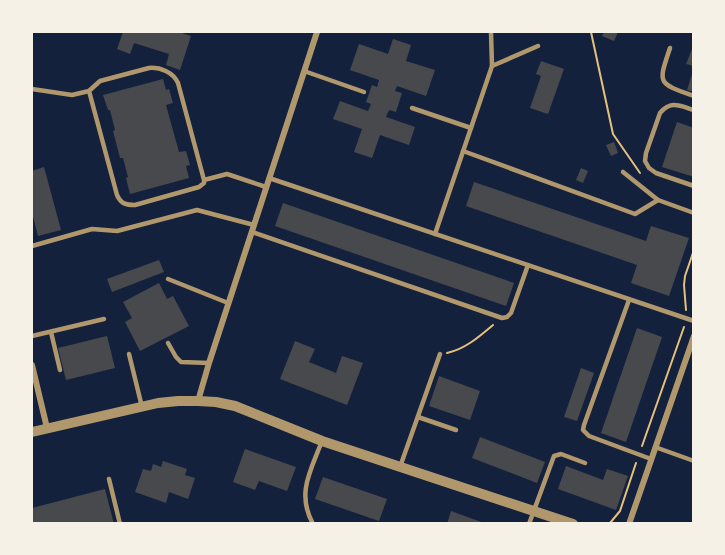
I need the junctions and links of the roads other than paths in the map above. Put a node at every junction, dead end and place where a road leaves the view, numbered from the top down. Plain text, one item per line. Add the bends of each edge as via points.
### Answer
1 (317, 32) edge
2 (492, 32) edge
3 (538, 46) dead end
4 (670, 48) dead end
5 (492, 66) junction
6 (304, 71) junction
7 (32, 89) edge
8 (89, 90) junction
9 (364, 92) dead end
10 (693, 96) edge
11 (411, 108) dead end
12 (693, 110) edge
13 (471, 128) junction
14 (463, 151) junction
15 (623, 172) dead end
16 (269, 178) junction
17 (204, 180) junction
18 (693, 186) edge
19 (266, 187) junction
20 (658, 200) junction
21 (693, 213) edge
22 (253, 228) junction
23 (435, 234) junction
24 (32, 246) edge
25 (528, 265) junction
26 (168, 279) dead end
27 (629, 300) junction
28 (228, 303) junction
29 (104, 319) dead end
30 (693, 321) edge
31 (51, 332) junction
32 (32, 336) edge
33 (693, 336) edge
34 (168, 343) dead end
35 (129, 354) dead end
36 (440, 354) road end
37 (209, 363) junction
38 (32, 365) edge
39 (60, 370) dead end
40 (198, 400) junction
41 (142, 406) junction
42 (418, 417) junction
43 (47, 428) junction
44 (456, 430) dead end
45 (32, 432) edge
46 (322, 441) junction
47 (656, 447) junction
48 (651, 459) junction
49 (693, 461) edge
50 (585, 463) dead end
51 (400, 467) junction
52 (110, 479) dead end
53 (533, 511) junction
54 (120, 524) edge
55 (313, 524) edge
56 (529, 524) edge
57 (573, 524) edge
58 (629, 524) edge

1 - 6 street
2 - 5 lane
3 - 5 lane
4 - 10 lane via 662,73 664,84
5 - 13 lane
6 - 9 lane
6 - 16 street
7 - 8 lane via 72,95
8 - 17 lane via 100,81 149,68 172,75 178,83
8 - 17 lane via 117,195 123,203 135,205 199,187
11 - 13 lane
12 - 18 lane via 670,104 664,107 645,161 656,173
13 - 14 lane
14 - 20 lane via 635,214
14 - 23 lane
15 - 20 lane
16 - 19 street
16 - 23 lane
17 - 19 lane via 227,174
19 - 22 street
20 - 21 lane
22 - 24 lane via 197,210 117,231 92,229
22 - 25 lane via 502,318 511,313
22 - 28 street
23 - 25 lane
25 - 27 lane
26 - 28 lane
27 - 30 lane
27 - 48 lane via 584,430 589,436
28 - 37 street
29 - 31 lane
31 - 32 lane
31 - 39 lane
33 - 47 street
34 - 37 lane via 181,362
35 - 41 lane
36 - 42 lane
37 - 40 street
38 - 43 street
40 - 41 street
40 - 46 street via 235,406
41 - 43 street
42 - 44 lane
42 - 51 lane
43 - 45 street
46 - 51 street
46 - 55 lane via 305,486 305,501
47 - 48 street
47 - 49 lane
48 - 58 street
50 - 53 lane via 561,454 554,456
51 - 53 street
52 - 54 lane
53 - 56 lane
53 - 57 street

